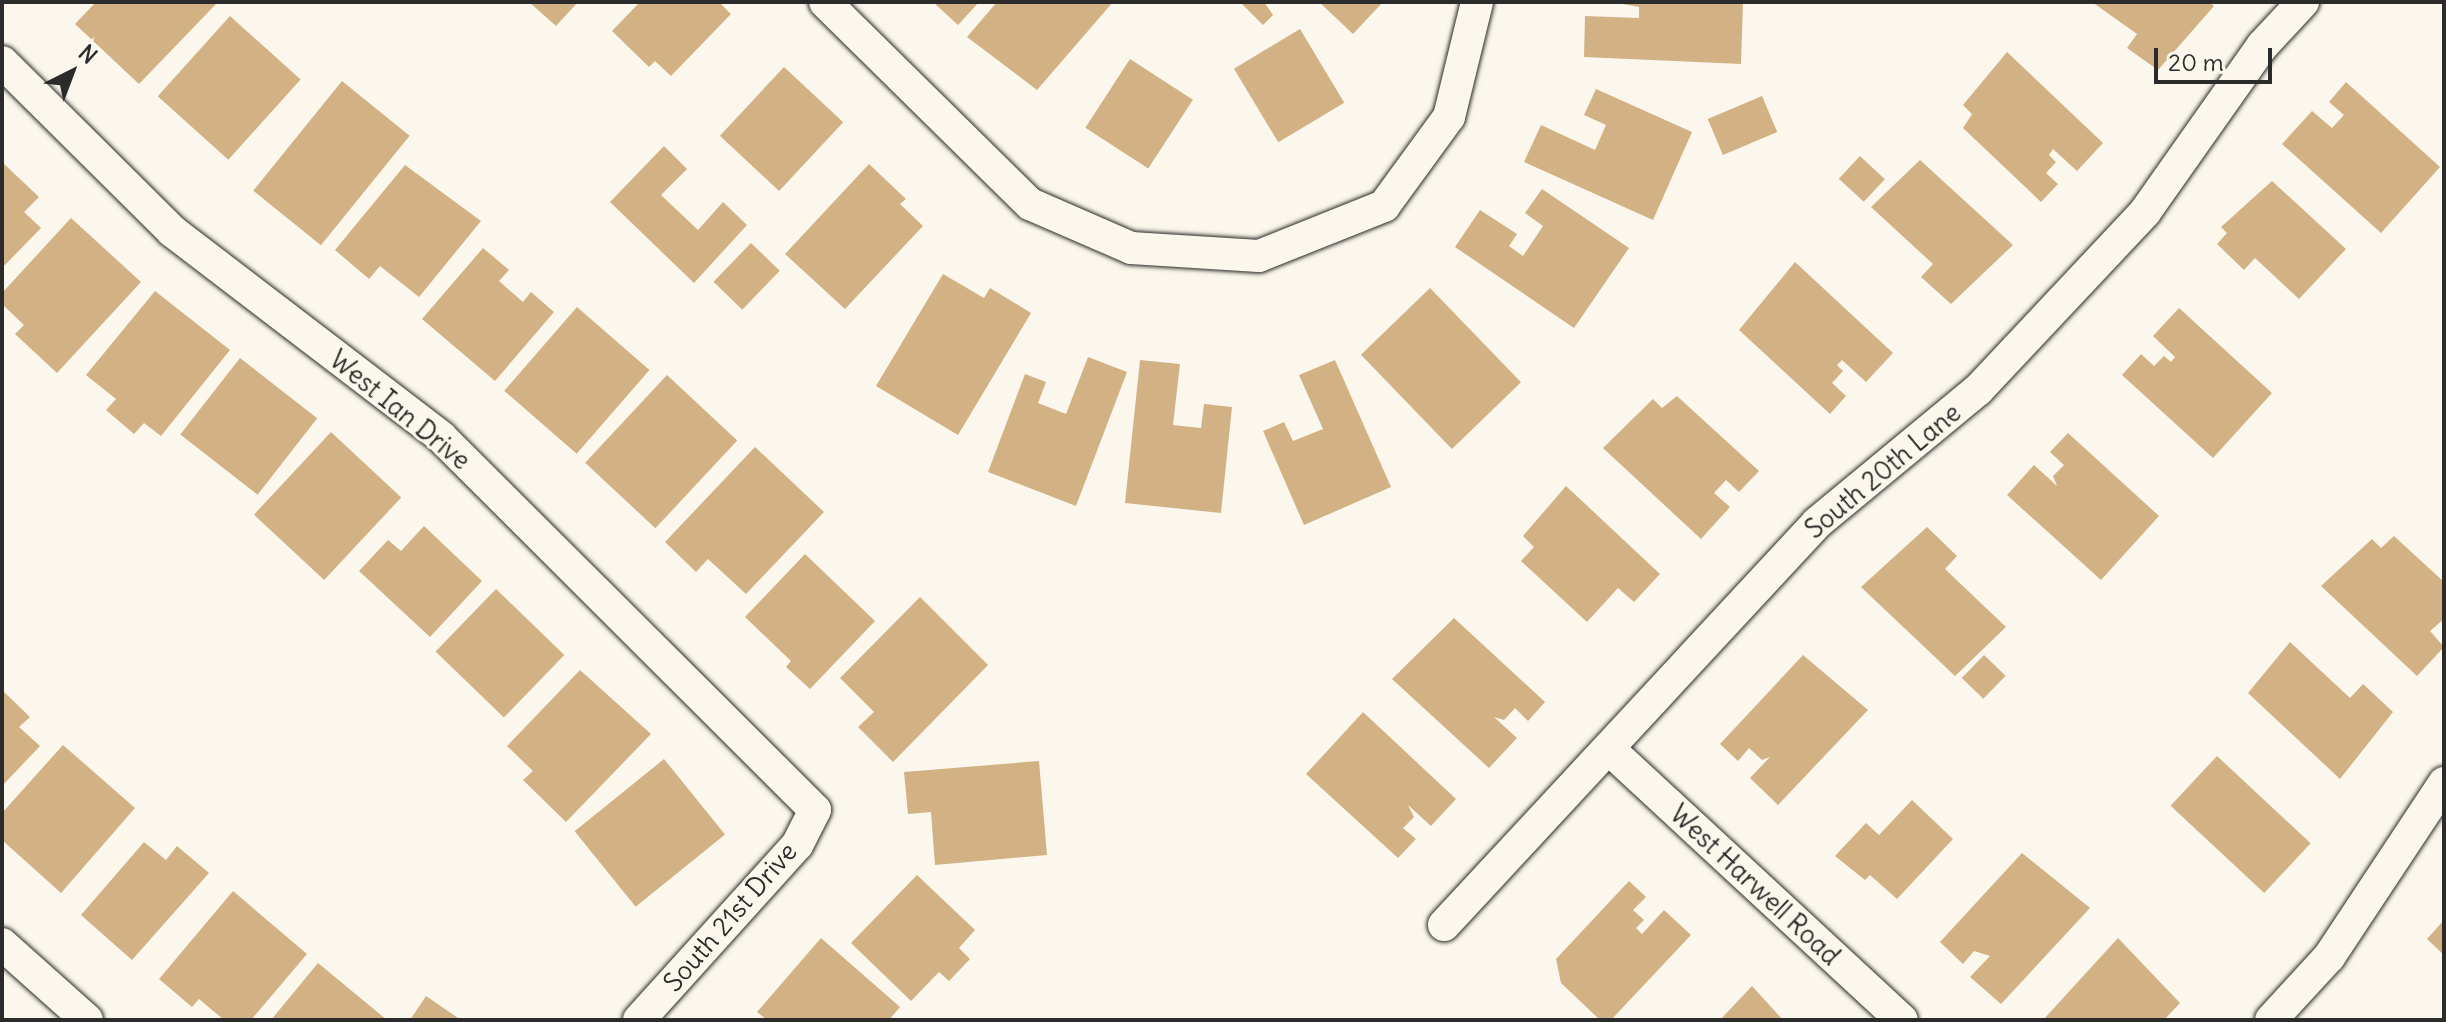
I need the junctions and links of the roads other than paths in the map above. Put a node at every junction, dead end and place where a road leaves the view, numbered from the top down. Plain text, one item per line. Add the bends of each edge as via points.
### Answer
1 (825, 2) edge
2 (1477, 2) edge
3 (2303, 2) edge
4 (2, 62) edge
5 (1609, 749) junction
6 (2444, 783) edge
7 (815, 810) joint
8 (1444, 925) dead end
9 (2, 944) edge
10 (87, 1020) edge
11 (639, 1020) edge
12 (1902, 1020) edge
13 (2271, 1020) edge

1 - 2 street via 1030,204 1131,248 1259,256 1384,206 1449,117
3 - 5 street, South 20th Lane via 2263,45 2135,224 1978,390 1817,523
4 - 7 street, West Ian Drive via 172,231 441,437
5 - 8 street, South 20th Lane
5 - 12 street, West Harwell Road
6 - 13 street via 2329,957
7 - 11 street, South 21st Drive via 797,845
9 - 10 street

